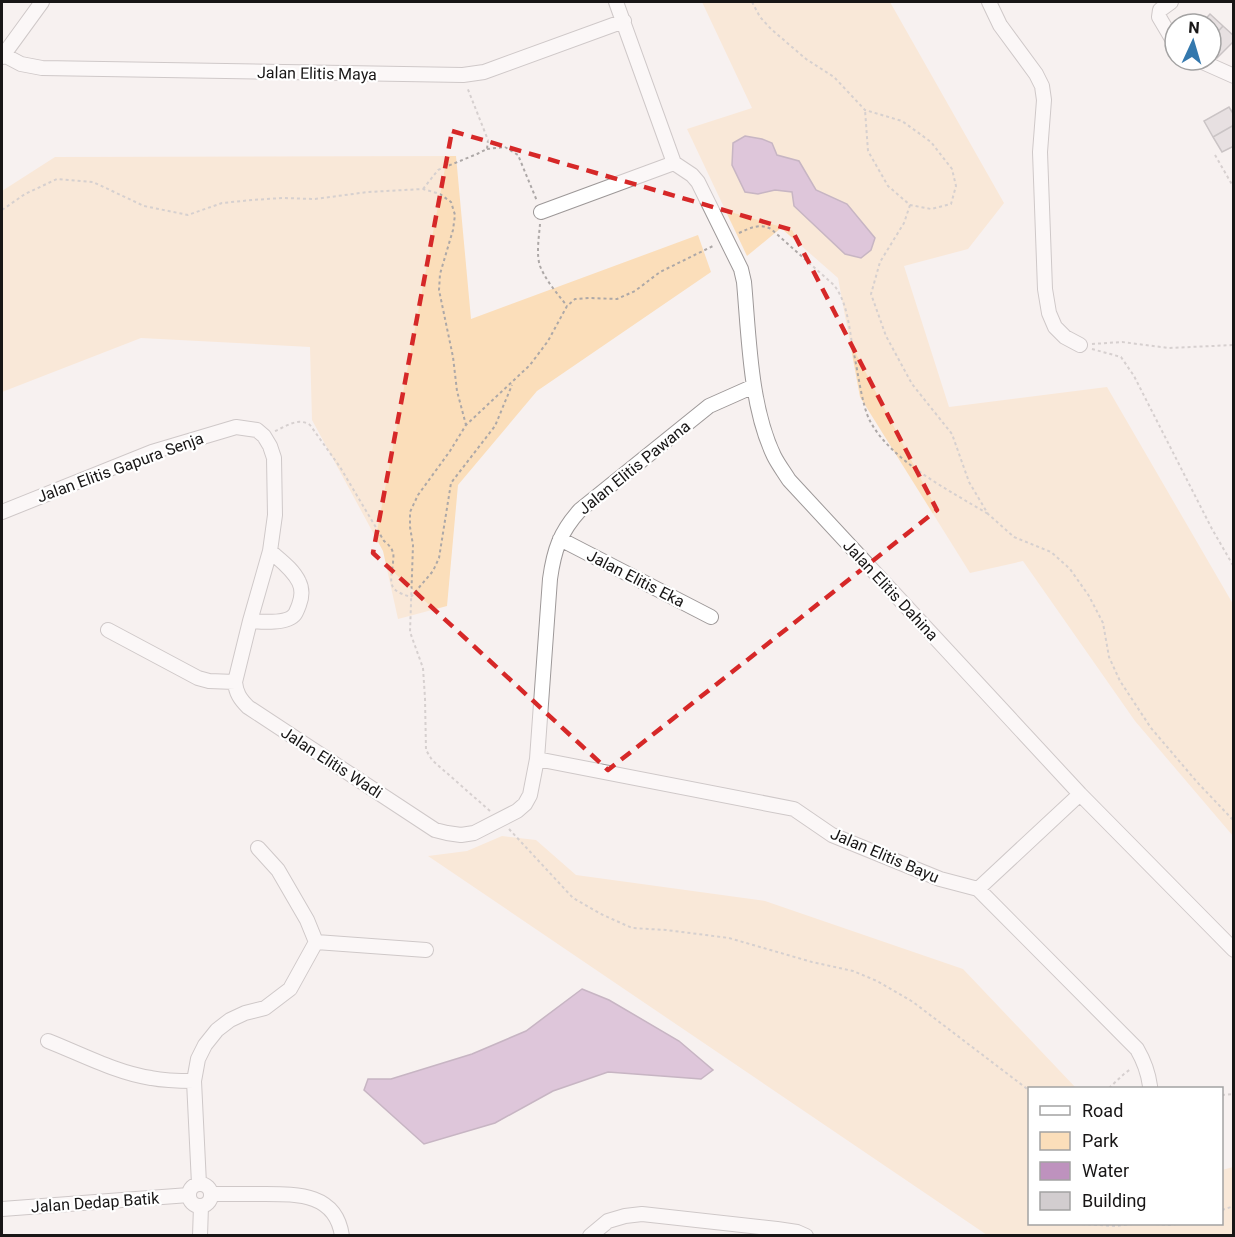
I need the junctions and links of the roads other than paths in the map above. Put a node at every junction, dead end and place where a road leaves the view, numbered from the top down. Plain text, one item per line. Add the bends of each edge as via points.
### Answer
1 (42, 2) edge
2 (616, 2) edge
3 (990, 2) edge
4 (1171, 2) edge
5 (624, 21) junction
6 (1163, 24) edge
7 (3, 56) edge
8 (674, 163) junction
9 (541, 212) road end
10 (1080, 345) road end
11 (754, 386) junction
12 (2, 512) edge
13 (560, 539) junction
14 (270, 551) junction
15 (711, 616) dead end
16 (250, 621) junction
17 (108, 630) dead end
18 (235, 682) junction
19 (537, 759) junction
20 (1080, 794) junction
21 (258, 848) dead end
22 (978, 889) junction
23 (316, 942) junction
24 (426, 950) dead end
25 (1233, 950) edge
26 (48, 1041) dead end
27 (194, 1081) junction
28 (1150, 1086) dead end
29 (199, 1184) junction
30 (211, 1194) junction
31 (189, 1195) junction
32 (201, 1206) junction
33 (2, 1209) edge
34 (200, 1236) edge
35 (342, 1236) edge
36 (590, 1236) edge
37 (806, 1236) edge

1 - 7 street
2 - 5 street
3 - 10 street via 1000,25 1041,86 1045,289 1055,327 1065,338
4 - 6 street via 1160,10
5 - 7 street, Jalan Elitis Maya via 484,72 463,75 42,68
5 - 8 street
8 - 9 street
8 - 11 street, Jalan Elitis Dahina via 698,182 741,268
11 - 13 street, Jalan Elitis Pawana via 700,413 580,510
11 - 20 street, Jalan Elitis Dahina via 774,457 789,480
12 - 14 street, Jalan Elitis Gapura Senja via 152,452 223,430 247,428 264,436 274,458 275,515
13 - 15 street, Jalan Elitis Eka
13 - 19 street, Jalan Elitis Pawana via 550,579
14 - 16 street
14 - 16 street via 293,573 302,598 290,618
16 - 18 street
17 - 18 street via 198,678
18 - 19 street, Jalan Elitis Wadi via 236,692 248,706 435,830 447,834 474,833 517,811 530,795
19 - 22 street, Jalan Elitis Bayu via 794,809 832,835 940,879
20 - 22 street
20 - 25 street, Jalan Elitis Dahina
21 - 23 street via 279,870
22 - 28 street via 1137,1049 1149,1072
23 - 24 street
23 - 27 street via 290,989 265,1008 230,1020 216,1030 198,1059
26 - 27 street via 132,1074
27 - 29 street
29 - 30 street via 206,1185
29 - 31 street via 190,1188
30 - 32 street
30 - 35 street via 298,1194 317,1200 337,1217
31 - 32 street via 194,1204
31 - 33 street, Jalan Dedap Batik
32 - 34 street
36 - 37 street via 608,1221 642,1214 777,1229

